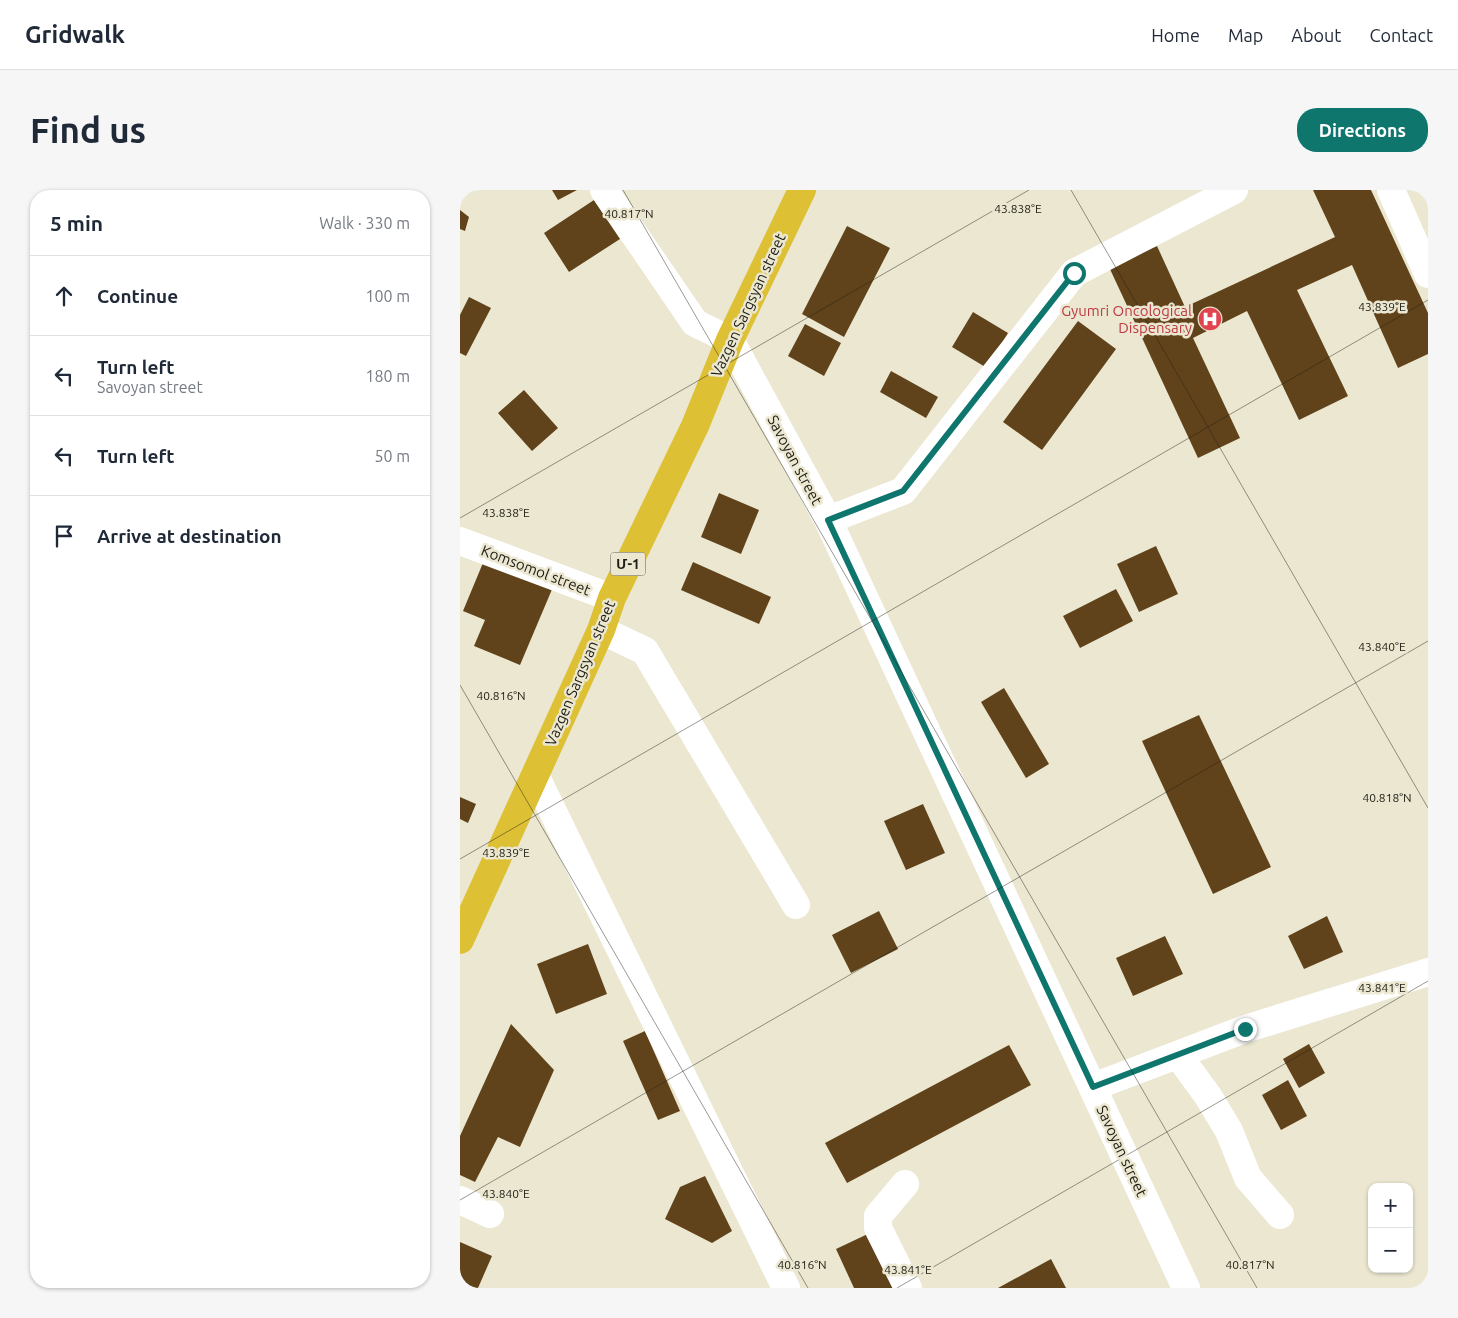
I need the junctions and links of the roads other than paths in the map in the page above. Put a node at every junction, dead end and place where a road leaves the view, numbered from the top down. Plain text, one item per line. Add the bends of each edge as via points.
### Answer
1 (604, 190) edge
2 (802, 190) edge
3 (1234, 190) edge
4 (1391, 190) edge
5 (1428, 274) edge
6 (730, 340) junction
7 (828, 520) junction
8 (460, 541) edge
9 (612, 598) junction
10 (601, 630) junction
11 (536, 775) junction
12 (796, 906) dead end
13 (460, 940) edge
14 (1428, 972) edge
15 (1178, 1054) junction
16 (1093, 1087) junction
17 (905, 1184) dead end
18 (460, 1200) edge
19 (490, 1214) dead end
20 (1280, 1215) dead end
21 (786, 1288) edge
22 (908, 1288) edge
23 (1186, 1288) edge

1 - 6 street via 695,323
2 - 6 highway, Vazgen Sargsyan street / Մ-1
3 - 7 street via 1074,273 903,491
4 - 5 street
6 - 7 street, Savoyan street
6 - 9 highway, Vazgen Sargsyan street / Մ-1 via 695,426
7 - 16 street, Savoyan street
8 - 9 street, Komsomol street
9 - 10 highway, Vazgen Sargsyan street / Մ-1
10 - 11 highway, Vazgen Sargsyan street / Մ-1
10 - 12 street via 645,651
11 - 13 highway, Vazgen Sargsyan street / Մ-1
11 - 21 street
14 - 15 street via 1245,1029
15 - 16 street
15 - 20 street via 1229,1130 1248,1178
16 - 23 street, Savoyan street
17 - 22 street via 878,1216 878,1228
18 - 19 street

